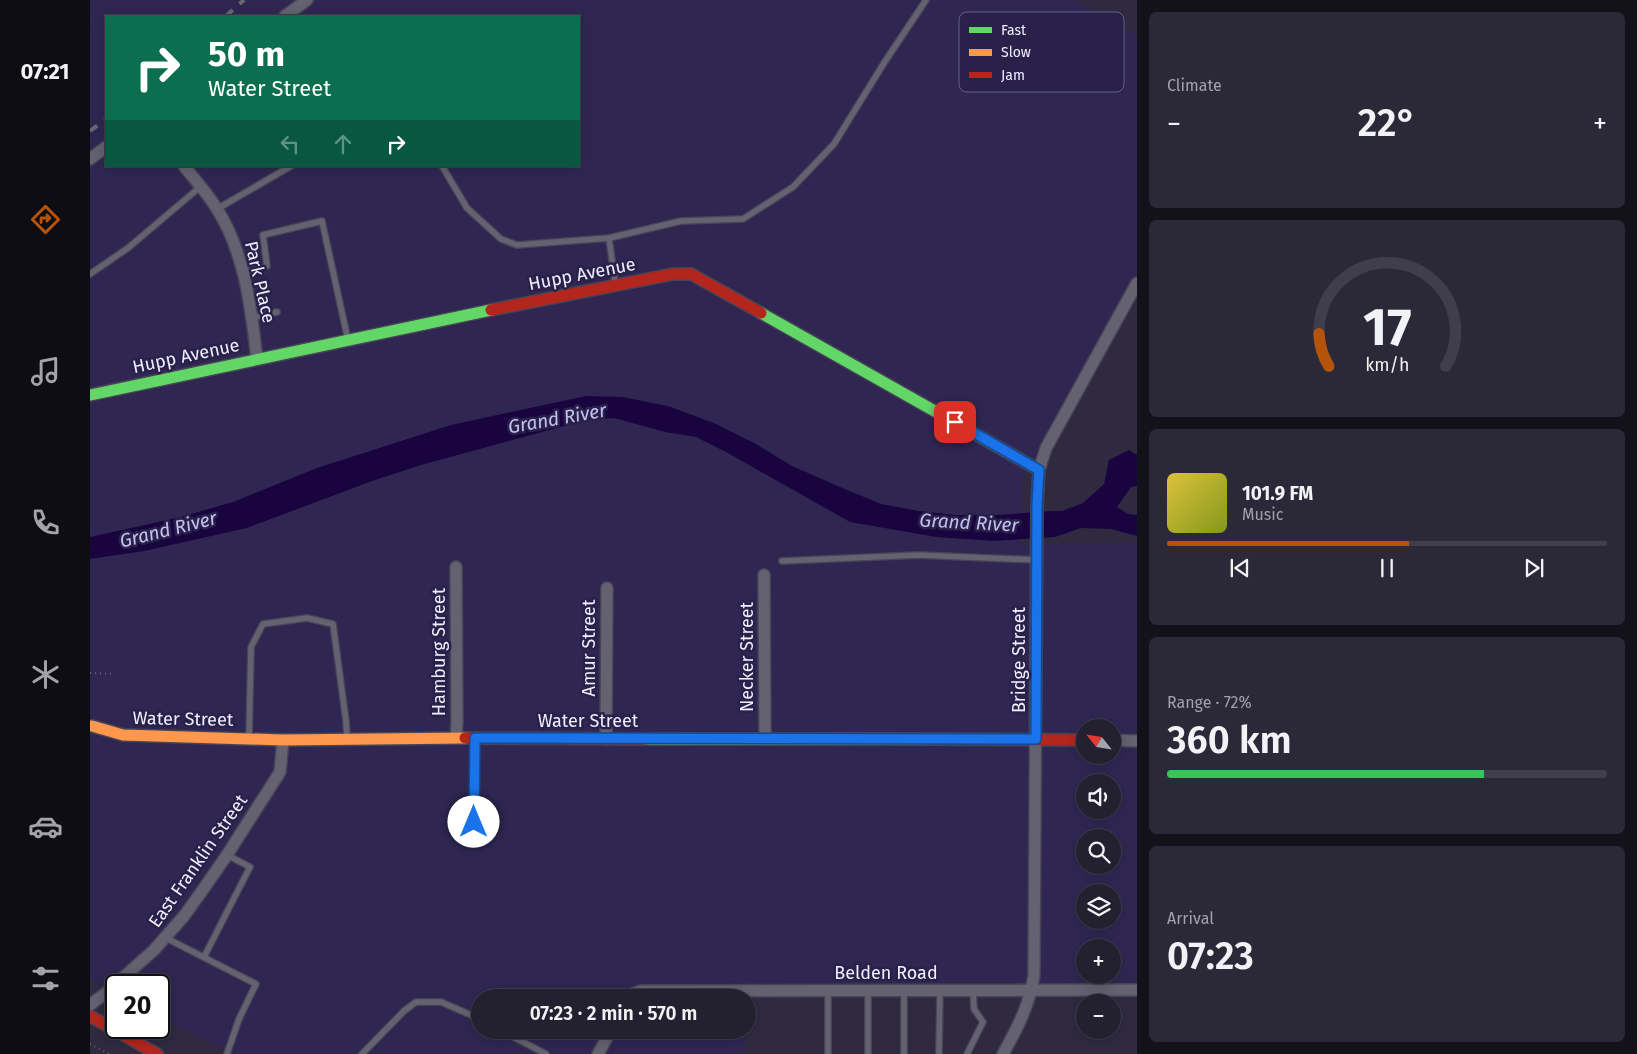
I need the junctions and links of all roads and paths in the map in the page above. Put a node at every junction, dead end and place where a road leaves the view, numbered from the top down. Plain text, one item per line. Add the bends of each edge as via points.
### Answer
1 (307, 0) edge
2 (926, 0) edge
3 (286, 15) edge
4 (105, 149) edge
5 (90, 159) edge
6 (185, 167) edge
7 (289, 167) edge
8 (443, 167) edge
9 (200, 186) junction
10 (218, 209) junction
11 (609, 238) junction
12 (243, 272) junction
13 (90, 274) edge
14 (1137, 283) edge
15 (615, 285) junction
16 (277, 312) dead end
17 (252, 318) junction
18 (348, 340) junction
19 (257, 359) junction
20 (90, 395) edge
21 (1039, 470) junction
22 (1036, 556) junction
23 (782, 560) dead end
24 (456, 566) dead end
25 (764, 575) dead end
26 (607, 588) dead end
27 (90, 673) edge
28 (115, 674) dead end
29 (91, 727) edge
30 (347, 738) junction
31 (456, 738) junction
32 (475, 738) junction
33 (606, 738) junction
34 (765, 738) junction
35 (249, 739) junction
36 (1036, 739) junction
37 (283, 740) junction
38 (1076, 740) edge
39 (1121, 740) edge
40 (1137, 741) edge
41 (474, 822) dead end
42 (227, 855) junction
43 (166, 938) junction
44 (204, 957) junction
45 (828, 990) junction
46 (868, 990) junction
47 (904, 990) junction
48 (940, 990) junction
49 (973, 990) junction
50 (1032, 990) junction
51 (1137, 990) edge
52 (756, 992) edge
53 (90, 1005) edge
54 (471, 1014) edge
55 (90, 1016) edge
56 (517, 1039) edge
57 (606, 1039) edge
58 (90, 1044) edge
59 (109, 1054) edge
60 (157, 1054) edge
61 (227, 1054) edge
62 (362, 1054) edge
63 (546, 1054) edge
64 (598, 1054) edge
65 (828, 1054) edge
66 (868, 1054) edge
67 (904, 1054) edge
68 (939, 1054) edge
69 (967, 1054) edge
70 (1003, 1054) edge

1 - 3 street
2 - 11 lane via 834,144 793,187 743,219 681,221
4 - 5 street
6 - 9 street, Park Place
7 - 10 lane
8 - 11 lane via 466,208 501,239 517,245
9 - 10 street, Park Place
9 - 13 lane via 128,248
10 - 12 street, Park Place
11 - 15 lane
12 - 17 street, Park Place
12 - 18 lane via 268,266 263,235 322,221
14 - 21 street, Bridge Street via 1046,448
15 - 18 street, Hupp Avenue
15 - 21 street, Hupp Avenue via 673,274 691,274
16 - 17 lane
17 - 19 street, Park Place
18 - 19 street, Hupp Avenue
19 - 20 street, Hupp Avenue
21 - 22 street, Bridge Street
22 - 23 lane via 919,555
22 - 36 street, Bridge Street
24 - 31 street, Hamburg Street
25 - 34 street, Necker Street
26 - 33 street, Amur Street
27 - 28 path
29 - 35 street, Water Street via 123,736
30 - 31 street, Water Street
30 - 35 lane via 333,624 307,618 263,624 251,647
30 - 37 street, Water Street
31 - 32 street, Water Street
32 - 33 street, Water Street
32 - 41 lane
33 - 34 street, Water Street
34 - 36 street, Water Street
35 - 37 street, Water Street
36 - 38 street, Water Street
36 - 50 street, Bridge Street
37 - 42 street, East Franklin Street via 280,772
39 - 40 street
42 - 43 street, East Franklin Street
42 - 44 lane via 250,867
43 - 44 lane
43 - 53 street, East Franklin Street
44 - 61 lane via 256,984 238,1019
45 - 46 street, Belden Road
45 - 52 street, Belden Road
45 - 65 lane
46 - 47 street, Belden Road
46 - 66 lane
47 - 48 street, Belden Road
47 - 67 lane
48 - 49 street, Belden Road
48 - 68 lane
49 - 50 street, Belden Road
49 - 69 lane via 974,1009 984,1022
50 - 51 street, Belden Road
50 - 70 street, Bridge Street via 1019,1025
54 - 62 lane via 441,1002 416,1002
55 - 60 street
56 - 63 lane
57 - 64 street
58 - 59 path

